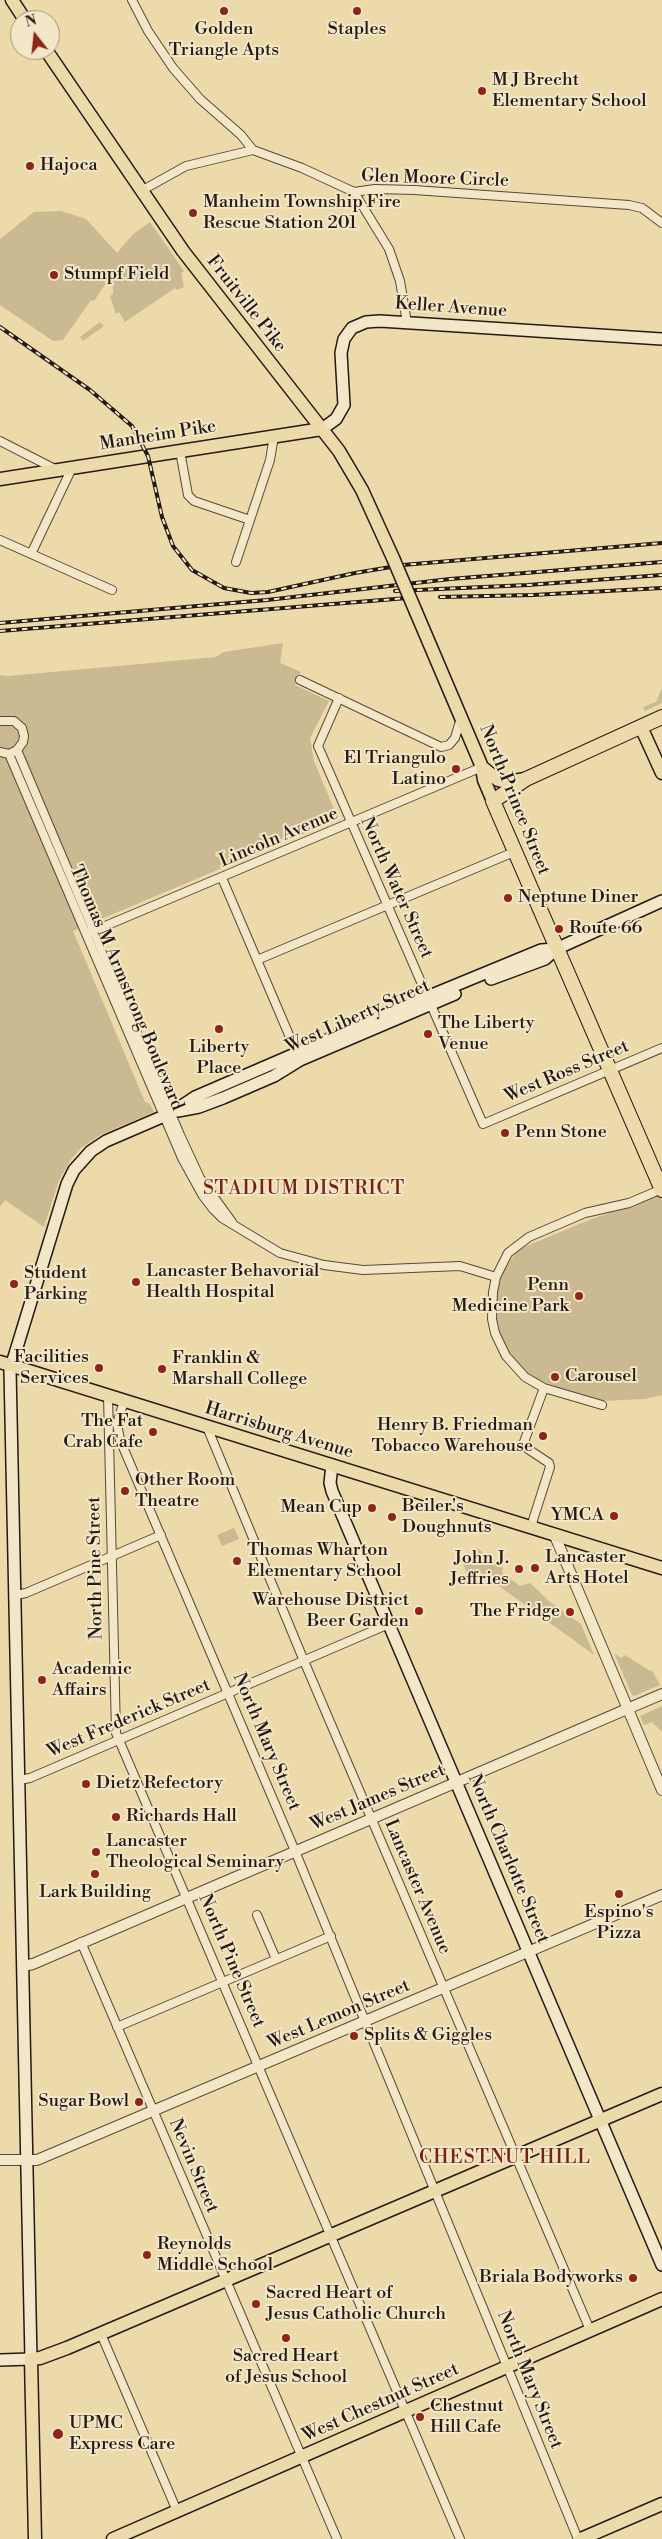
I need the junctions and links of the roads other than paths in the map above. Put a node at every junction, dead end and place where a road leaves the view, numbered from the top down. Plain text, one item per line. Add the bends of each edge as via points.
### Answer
1 (132, 0) edge
2 (53, 60) edge
3 (253, 150) junction
4 (141, 191) junction
5 (354, 192) junction
6 (662, 223) edge
7 (407, 323) junction
8 (662, 339) edge
9 (322, 429) junction
10 (274, 436) junction
11 (0, 441) edge
12 (180, 451) junction
13 (72, 468) junction
14 (57, 470) junction
15 (0, 479) edge
16 (250, 520) junction
17 (0, 540) edge
18 (31, 554) junction
19 (236, 562) dead end
20 (112, 590) dead end
21 (300, 680) dead end
22 (339, 698) junction
23 (662, 717) edge
24 (461, 718) junction
25 (0, 722) edge
26 (641, 727) junction
27 (17, 750) junction
28 (0, 752) edge
29 (9, 754) junction
30 (482, 767) junction
31 (662, 773) edge
32 (526, 779) junction
33 (493, 801) junction
34 (352, 824) junction
35 (514, 852) junction
36 (222, 878) junction
37 (662, 901) edge
38 (388, 906) junction
39 (95, 931) junction
40 (87, 934) junction
41 (556, 948) junction
42 (257, 960) junction
43 (428, 1001) junction
44 (662, 1048) edge
45 (298, 1056) junction
46 (610, 1070) junction
47 (167, 1114) junction
48 (483, 1124) joint
49 (662, 1189) edge
50 (496, 1277) junction
51 (6, 1364) edge
52 (544, 1388) junction
53 (108, 1396) junction
54 (124, 1401) junction
55 (602, 1405) dead end
56 (207, 1427) junction
57 (332, 1465) junction
58 (532, 1529) junction
59 (161, 1535) junction
60 (555, 1536) junction
61 (110, 1556) junction
62 (662, 1568) edge
63 (16, 1595) junction
64 (389, 1624) junction
65 (304, 1661) junction
66 (228, 1692) junction
67 (661, 1695) edge
68 (628, 1709) junction
69 (120, 1740) junction
70 (19, 1780) junction
71 (456, 1782) junction
72 (662, 1790) edge
73 (372, 1818) junction
74 (295, 1851) junction
75 (662, 1895) edge
76 (187, 1897) junction
77 (257, 1915) dead end
78 (331, 1936) junction
79 (81, 1942) junction
80 (528, 1952) junction
81 (276, 1959) junction
82 (23, 1966) junction
83 (224, 1982) junction
84 (444, 1988) junction
85 (366, 2021) junction
86 (117, 2027) junction
87 (260, 2066) junction
88 (662, 2094) edge
89 (154, 2111) junction
90 (600, 2120) junction
91 (516, 2156) junction
92 (27, 2159) junction
93 (0, 2160) edge
94 (435, 2191) junction
95 (332, 2235) junction
96 (662, 2265) edge
97 (225, 2280) junction
98 (662, 2299) edge
99 (590, 2330) junction
100 (101, 2334) junction
101 (31, 2359) junction
102 (0, 2360) edge
103 (507, 2366) junction
104 (406, 2411) junction
105 (301, 2457) junction
106 (662, 2504) edge
107 (177, 2511) junction
108 (35, 2539) edge
109 (113, 2539) edge
110 (337, 2539) edge
111 (460, 2539) edge
112 (580, 2539) edge

1 - 3 street, Glen Moore Circle via 173,68
2 - 4 main road, Fruitville Pike
3 - 4 street via 186,166
3 - 5 street, Glen Moore Circle
4 - 9 main road, Fruitville Pike via 186,256
5 - 6 street, Glen Moore Circle via 414,190 629,205 642,208
5 - 7 street via 392,256
7 - 8 main road, Keller Avenue
7 - 9 main road, Keller Avenue via 371,321 357,325 348,333 341,353 344,405 336,419
9 - 10 main road, Manheim Pike
9 - 24 main road, North Prince Street, bridge via 362,490
10 - 12 main road, Manheim Pike
10 - 16 street via 270,460
11 - 14 street
12 - 13 main road, Manheim Pike
12 - 16 street via 188,495 194,501
13 - 14 main road, Manheim Pike
13 - 18 street
14 - 15 main road, Manheim Pike
16 - 19 street
17 - 18 street
18 - 20 street
21 - 22 street
22 - 24 street via 442,747 456,738
22 - 34 street, North Water Street via 318,746
23 - 26 highway
24 - 30 main road, North Prince Street
25 - 27 street via 14,721 22,728 23,742
26 - 31 main road
26 - 32 highway
27 - 29 street
27 - 39 street, Thomas M Armstrong Boulevard
28 - 29 street
29 - 40 street, Thomas M Armstrong Boulevard
30 - 32 main road via 498,780
30 - 33 main road, North Prince Street
30 - 34 street, Lincoln Avenue
32 - 33 highway
33 - 35 highway, North Prince Street
34 - 36 street, Lincoln Avenue
34 - 38 street, North Water Street
35 - 38 street
35 - 41 highway, North Prince Street
36 - 39 street, Lincoln Avenue
36 - 42 street
37 - 41 main road, West Liberty Street
38 - 42 street
38 - 43 street, North Water Street
39 - 40 street, Lincoln Avenue
39 - 47 street, Thomas M Armstrong Boulevard
40 - 47 street, Thomas M Armstrong Boulevard
41 - 43 main road, West Liberty Street via 542,950
41 - 46 highway, North Prince Street
42 - 45 street
43 - 45 main road, West Liberty Street
43 - 48 street, North Water Street
44 - 46 street, West Ross Street
45 - 47 main road, West Liberty Street via 195,1098
46 - 48 street, West Ross Street
46 - 49 highway, North Prince Street
47 - 50 street, Thomas M Armstrong Boulevard via 200,1178 232,1222 280,1253 324,1265 363,1270 460,1266
47 - 51 main road, West Liberty Street via 106,1141 74,1170
49 - 50 street via 629,1203 586,1213 529,1237 508,1253
50 - 52 street via 492,1319 500,1345 514,1367
51 - 53 main road, Harrisburg Avenue
51 - 63 main road, West Liberty Street
52 - 55 street
52 - 58 street via 524,1442 528,1449 549,1462 550,1468 532,1520
53 - 54 main road, Harrisburg Avenue
53 - 61 street, North Pine Street
54 - 56 main road, Harrisburg Avenue
54 - 59 street, North Mary Street via 117,1424 120,1440
56 - 57 main road, Harrisburg Avenue
56 - 65 street, Lancaster Avenue
57 - 58 main road, Harrisburg Avenue
57 - 64 main road, North Charlotte Street via 330,1487
58 - 60 main road, Harrisburg Avenue
59 - 61 street
59 - 66 street, North Mary Street
60 - 62 main road, Harrisburg Avenue
60 - 68 street
61 - 63 street
61 - 69 street, North Pine Street via 114,1716
63 - 70 main road, West Liberty Street
64 - 65 street, West Frederick Street
64 - 71 main road, North Charlotte Street
65 - 66 street, West Frederick Street
65 - 73 street, Lancaster Avenue
66 - 69 street, West Frederick Street
66 - 74 street, North Mary Street
67 - 68 street, West James Street
68 - 71 street, West James Street
68 - 72 street
69 - 70 street, West Frederick Street
69 - 76 street, North Pine Street
70 - 82 main road, West Liberty Street
71 - 73 street, West James Street
71 - 80 main road, North Charlotte Street
73 - 74 street, West James Street
73 - 84 street, Lancaster Avenue
74 - 76 street, West James Street
74 - 78 street, North Mary Street
75 - 80 street, West Lemon Street
76 - 79 street, West James Street
76 - 83 street, North Pine Street
77 - 81 street
78 - 81 street
78 - 85 street, North Mary Street
79 - 82 street, West James Street
79 - 86 street, Nevin Street
80 - 84 street, West Lemon Street
80 - 90 main road, North Charlotte Street
81 - 83 street
82 - 92 main road, West Liberty Street
83 - 86 street
83 - 87 street, North Pine Street
84 - 85 street, West Lemon Street
84 - 91 street, Lancaster Avenue
85 - 87 street, West Lemon Street
85 - 94 street, North Mary Street
86 - 89 street, Nevin Street
87 - 89 street, West Lemon Street
87 - 95 street, North Pine Street
88 - 90 main road
89 - 92 street, West Lemon Street via 37,2160
89 - 97 street, Nevin Street
90 - 91 main road
90 - 96 main road, North Charlotte Street
91 - 94 main road
91 - 99 street, Lancaster Avenue
92 - 93 street, West Lemon Street
92 - 101 main road, West Liberty Street
94 - 95 main road
94 - 103 street, North Mary Street
95 - 97 main road
95 - 104 street, North Pine Street
97 - 100 main road
97 - 105 street, Nevin Street
98 - 99 main road, West Chestnut Street
99 - 103 main road, West Chestnut Street
100 - 101 main road
100 - 107 street
101 - 102 main road
101 - 108 main road
103 - 104 main road, West Chestnut Street
103 - 112 street, North Mary Street
104 - 105 main road, West Chestnut Street
104 - 111 street, North Pine Street
105 - 107 main road, West Chestnut Street
105 - 110 street, Nevin Street
106 - 112 main road
107 - 109 main road, West Chestnut Street

